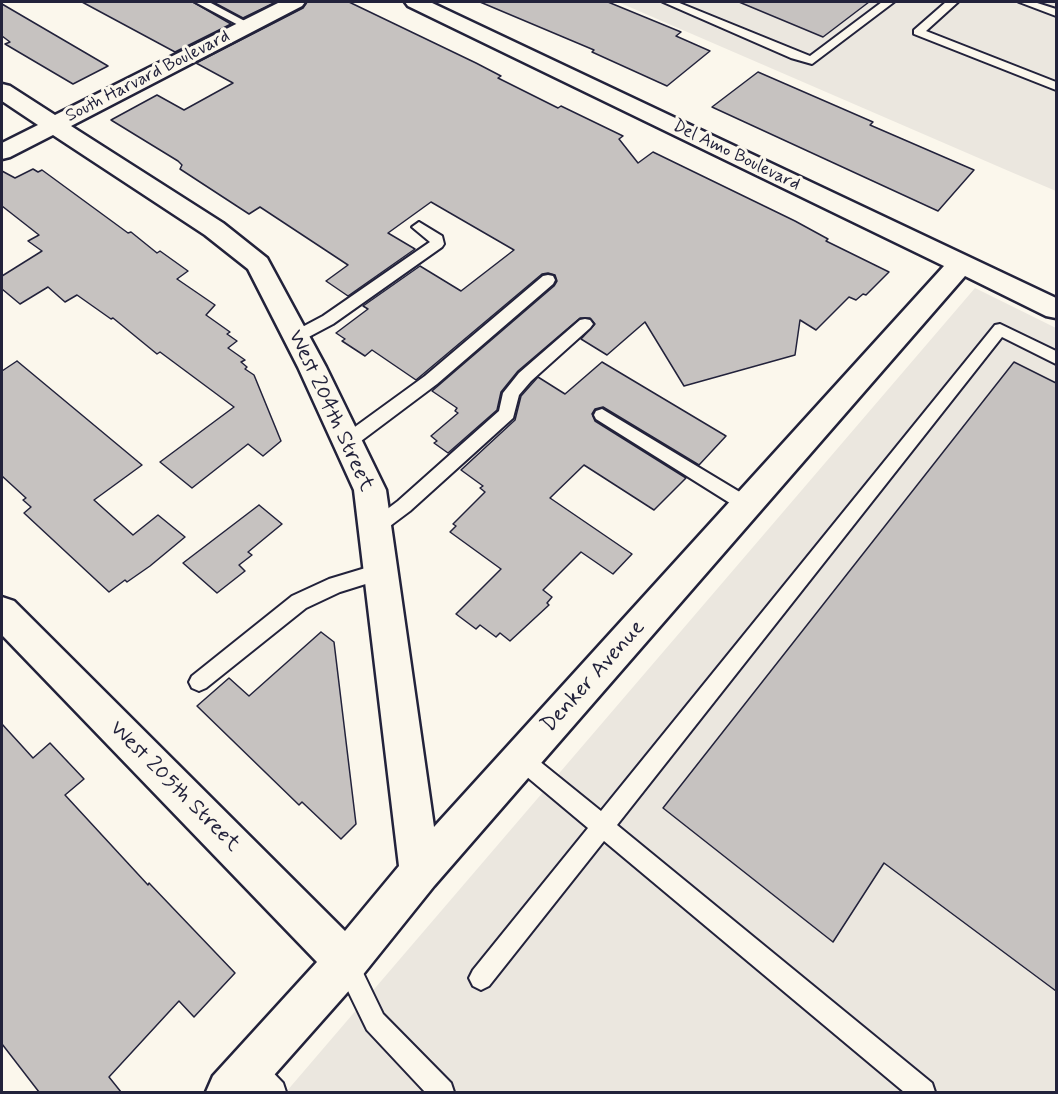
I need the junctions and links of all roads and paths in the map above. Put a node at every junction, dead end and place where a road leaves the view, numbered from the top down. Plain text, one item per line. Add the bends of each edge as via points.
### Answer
1 (201, 2) edge
2 (295, 2) edge
3 (415, 2) edge
4 (669, 2) edge
5 (888, 2) edge
6 (952, 2) edge
7 (1025, 2) edge
8 (1056, 13) edge
9 (248, 26) junction
10 (1056, 86) edge
11 (2, 91) edge
12 (53, 124) junction
13 (2, 152) edge
14 (419, 227) dead end
15 (961, 264) junction
16 (548, 280) dead end
17 (1056, 309) edge
18 (585, 324) dead end
19 (296, 337) junction
20 (1056, 357) edge
21 (602, 415) dead end
22 (347, 442) junction
23 (747, 505) junction
24 (376, 527) junction
25 (382, 571) junction
26 (2, 612) edge
27 (199, 682) dead end
28 (521, 759) junction
29 (603, 827) junction
30 (420, 872) junction
31 (346, 962) junction
32 (481, 978) dead end
33 (252, 1084) edge
34 (442, 1092) edge
35 (923, 1092) edge

1 - 9 lane
2 - 9 street, South Harvard Boulevard
3 - 15 street, Del Amo Boulevard
4 - 5 lane via 812,60
6 - 10 lane via 918,32
7 - 8 lane
9 - 12 street, South Harvard Boulevard
11 - 12 street, West 204th Street
12 - 13 street, South Harvard Boulevard
12 - 19 street, West 204th Street via 213,229 258,264
14 - 19 lane via 437,239 437,244 328,320
15 - 17 street, Del Amo Boulevard
15 - 23 street, Denker Avenue
16 - 22 lane via 431,380
18 - 24 lane via 511,393 507,414
19 - 22 street, West 204th Street
20 - 29 lane via 1000,329
21 - 23 lane
22 - 24 street, West 204th Street via 370,490
23 - 28 street, Denker Avenue
24 - 25 street, West 204th Street
25 - 27 lane via 299,602
25 - 30 street, West 204th Street
26 - 31 street, West 205th Street
28 - 29 lane
28 - 30 street, Denker Avenue
29 - 32 lane
29 - 35 lane
30 - 31 street, Denker Avenue
31 - 33 street, Denker Avenue
31 - 34 lane via 375,1022

